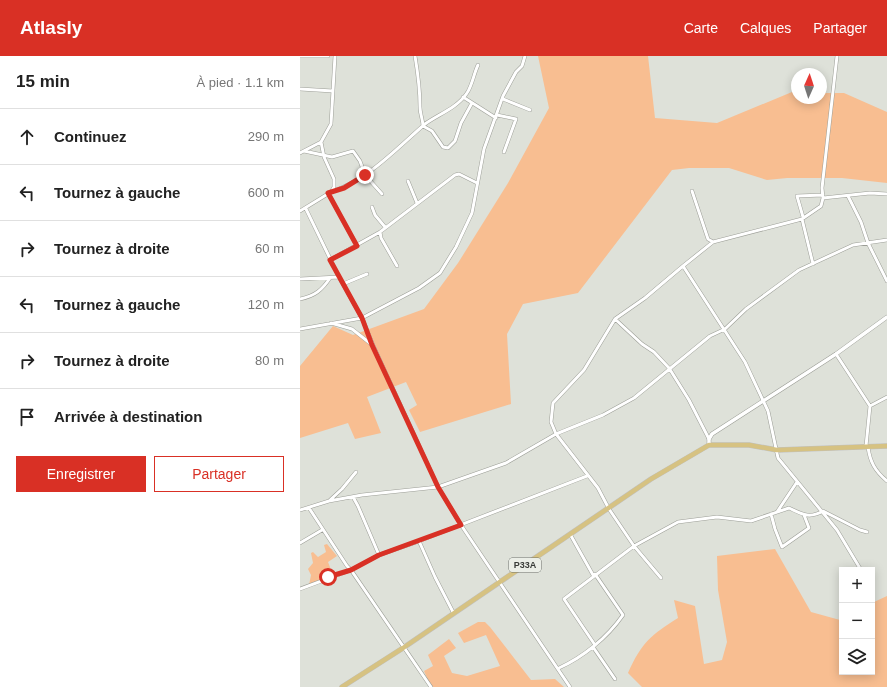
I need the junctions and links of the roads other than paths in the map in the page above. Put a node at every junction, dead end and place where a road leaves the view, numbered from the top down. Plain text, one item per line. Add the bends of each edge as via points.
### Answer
1 (300, 56) edge
2 (328, 56) edge
3 (335, 56) edge
4 (415, 56) edge
5 (525, 56) edge
6 (837, 56) edge
7 (478, 65) dead end
8 (300, 89) edge
9 (334, 91) junction
10 (463, 97) junction
11 (502, 99) junction
12 (472, 103) junction
13 (530, 110) dead end
14 (496, 117) junction
15 (423, 126) junction
16 (321, 142) junction
17 (302, 152) edge
18 (504, 152) dead end
19 (324, 157) junction
20 (365, 175) junction
21 (408, 181) dead end
22 (477, 183) junction
23 (692, 191) dead end
24 (330, 193) junction
25 (382, 194) dead end
26 (887, 194) edge
27 (848, 196) junction
28 (823, 197) junction
29 (417, 203) junction
30 (372, 207) dead end
31 (306, 209) junction
32 (300, 211) edge
33 (802, 218) junction
34 (385, 227) junction
35 (380, 232) junction
36 (887, 240) edge
37 (713, 242) junction
38 (868, 243) junction
39 (357, 246) junction
40 (330, 260) junction
41 (813, 264) junction
42 (397, 266) dead end
43 (683, 266) junction
44 (367, 274) dead end
45 (339, 276) junction
46 (330, 278) junction
47 (300, 279) edge
48 (887, 281) edge
49 (343, 284) junction
50 (300, 299) edge
51 (887, 317) edge
52 (362, 318) junction
53 (615, 320) junction
54 (331, 323) junction
55 (300, 328) edge
56 (725, 329) junction
57 (372, 345) junction
58 (836, 354) junction
59 (669, 368) junction
60 (887, 397) edge
61 (763, 399) junction
62 (870, 406) junction
63 (556, 434) junction
64 (709, 439) junction
65 (709, 445) junction
66 (887, 446) edge
67 (867, 447) junction
68 (777, 450) junction
69 (356, 472) dead end
70 (588, 476) junction
71 (887, 481) edge
72 (797, 482) junction
73 (438, 487) junction
74 (353, 497) junction
75 (328, 501) junction
76 (309, 508) junction
77 (609, 509) junction
78 (300, 510) edge
79 (823, 511) junction
80 (777, 512) junction
81 (772, 514) junction
82 (804, 515) junction
83 (461, 525) junction
84 (322, 530) junction
85 (867, 532) dead end
86 (570, 534) junction
87 (419, 541) junction
88 (300, 543) edge
89 (634, 546) junction
90 (379, 555) junction
91 (858, 567) edge
92 (351, 570) junction
93 (594, 575) junction
94 (661, 578) dead end
95 (499, 583) junction
96 (300, 589) edge
97 (453, 612) junction
98 (594, 646) junction
99 (403, 648) junction
100 (559, 668) junction
101 (615, 679) dead end
102 (342, 687) edge
103 (431, 687) edge
104 (570, 687) edge

1 - 2 street
3 - 9 street
4 - 15 street via 421,90 420,109
5 - 11 street
6 - 28 street
7 - 10 street via 468,92
8 - 9 street
9 - 16 street via 331,124
10 - 12 street
10 - 15 street
11 - 13 street
11 - 14 street
12 - 14 street
12 - 15 street via 455,141 448,148 441,146 432,131
14 - 18 street via 516,119
14 - 22 street via 484,150
15 - 20 street
16 - 17 street
16 - 19 street
17 - 19 street
19 - 20 street via 353,151
19 - 24 street via 334,179 334,187
20 - 24 street
20 - 25 street
21 - 29 street
22 - 29 street via 457,174
22 - 52 street via 472,213 440,273 419,288
23 - 37 street via 708,239
24 - 31 street via 308,205
24 - 39 street
26 - 27 street
27 - 28 street
27 - 38 street
28 - 33 street via 821,206
28 - 33 street via 797,196
29 - 34 street
30 - 34 street
31 - 32 street
31 - 40 street
33 - 37 street
33 - 41 street
34 - 35 street
35 - 39 street
35 - 42 street
36 - 38 street
37 - 43 street
38 - 41 street via 853,245
38 - 48 street
39 - 40 street
40 - 45 street
41 - 56 street via 799,270
43 - 53 street
43 - 56 street
44 - 49 street
45 - 46 street
45 - 49 street
46 - 47 street
46 - 50 street via 321,290 310,297
49 - 52 street
51 - 58 street
52 - 54 street
52 - 57 street
53 - 59 street
53 - 63 street via 584,370 553,404 551,422
54 - 55 street
54 - 57 street via 352,329
56 - 59 street via 710,336
56 - 61 street
57 - 73 street
58 - 61 street
58 - 62 street
59 - 63 street via 634,398 604,415
59 - 64 street
60 - 62 street
61 - 64 street via 712,434
61 - 68 street
62 - 67 street
63 - 70 street
63 - 73 street via 506,463
64 - 65 street
65 - 68 main road via 749,445
65 - 77 main road, P33A via 651,479
66 - 67 main road
67 - 68 main road
67 - 71 street via 873,466
68 - 72 street via 778,458
69 - 75 street
70 - 77 street
70 - 83 street
72 - 79 street
72 - 80 street
73 - 74 street
73 - 83 street
74 - 75 street
74 - 90 street
75 - 76 street
76 - 78 street
76 - 84 street
77 - 86 main road, P33A
77 - 89 street
79 - 82 street via 814,516
79 - 85 street
79 - 91 street
80 - 81 street
80 - 82 street via 789,508
81 - 82 street via 782,547 810,528
81 - 89 street via 751,521 717,516 678,522
83 - 87 street
83 - 95 street
84 - 88 street
84 - 92 street
86 - 93 street
86 - 95 main road, P33A
87 - 90 street
87 - 97 street
89 - 93 street
89 - 94 street
90 - 92 street
92 - 96 street
92 - 99 street
93 - 98 street via 622,615
93 - 98 street via 564,598
95 - 97 main road, P33A
95 - 100 street
97 - 99 main road, P33A
98 - 100 street via 576,660
98 - 101 street
99 - 102 main road, P33A
99 - 103 street
100 - 104 street

